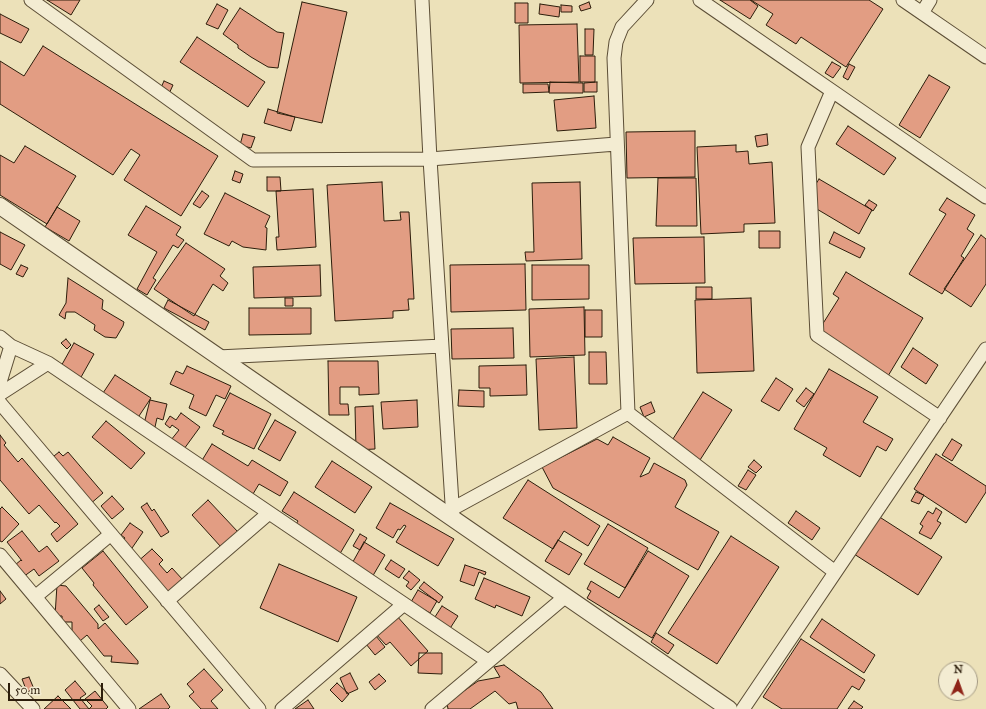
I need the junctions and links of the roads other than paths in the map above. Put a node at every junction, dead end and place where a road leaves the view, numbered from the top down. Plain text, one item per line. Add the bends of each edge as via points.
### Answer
1 (31, 0) edge
2 (422, 0) edge
3 (647, 0) edge
4 (700, 0) edge
5 (903, 0) edge
6 (930, 0) edge
7 (922, 13) junction
8 (986, 57) edge
9 (832, 91) junction
10 (616, 144) junction
11 (430, 159) junction
12 (986, 197) edge
13 (0, 206) edge
14 (0, 337) edge
15 (11, 346) junction
16 (442, 346) junction
17 (986, 349) edge
18 (218, 356) junction
19 (48, 363) junction
20 (0, 382) edge
21 (0, 394) edge
22 (0, 403) edge
23 (628, 413) junction
24 (940, 418) junction
25 (269, 513) junction
26 (453, 514) junction
27 (111, 534) junction
28 (0, 555) edge
29 (835, 572) junction
30 (566, 596) junction
31 (36, 597) junction
32 (167, 601) junction
33 (404, 604) junction
34 (488, 661) junction
35 (0, 674) edge
36 (34, 709) edge
37 (129, 709) edge
38 (259, 709) edge
39 (282, 709) edge
40 (432, 709) edge
41 (729, 709) edge
42 (743, 709) edge

1 - 11 street via 253,160
2 - 11 street
3 - 10 street via 622,27 616,42
4 - 9 street
5 - 7 street
6 - 7 street
7 - 8 street
9 - 12 street
9 - 24 street via 808,147 816,335
10 - 11 street
10 - 23 street
11 - 16 street
13 - 18 street
14 - 15 street
15 - 19 street
15 - 20 street
16 - 18 street
16 - 26 street
17 - 24 street
18 - 26 street
19 - 21 street
19 - 25 street
22 - 27 street
23 - 26 street
23 - 29 street
24 - 29 street
25 - 32 street
25 - 33 street
26 - 30 street
27 - 31 street
27 - 32 street
28 - 31 street
29 - 42 street
30 - 34 street
30 - 41 street
31 - 37 street
32 - 38 street
33 - 34 street
33 - 39 street
34 - 40 street
35 - 36 street

